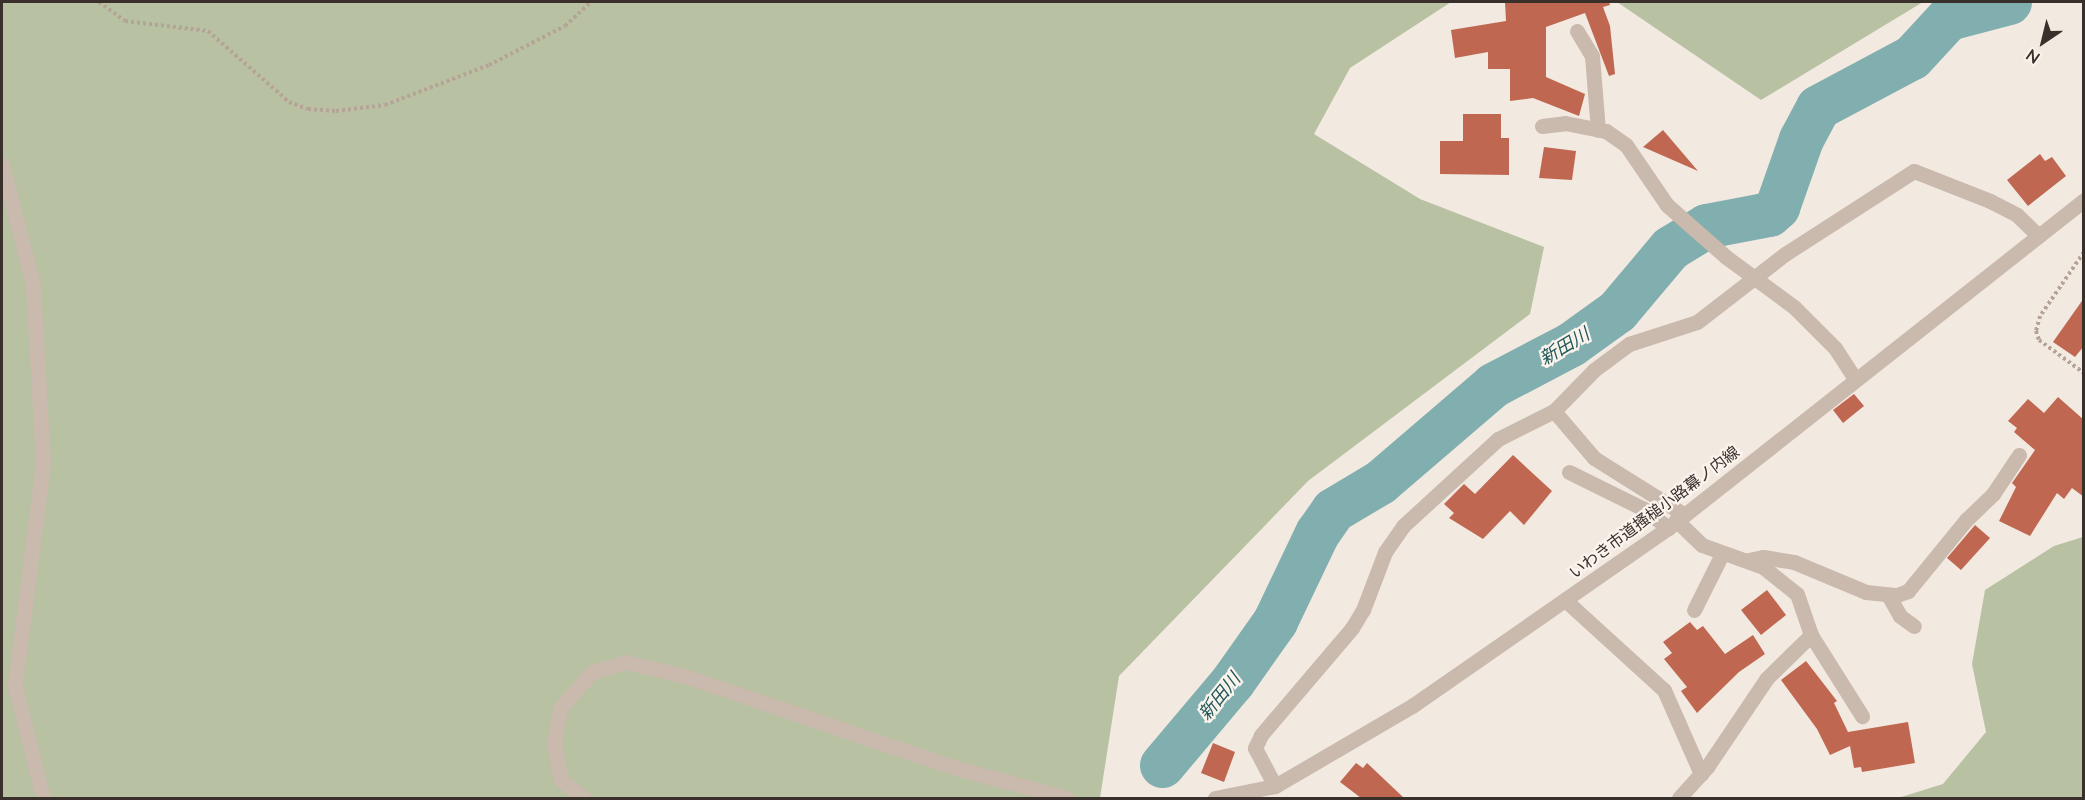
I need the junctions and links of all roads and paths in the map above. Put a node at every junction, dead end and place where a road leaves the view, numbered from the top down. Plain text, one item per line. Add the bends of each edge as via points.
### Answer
1 (99, 2) edge
2 (591, 2) edge
3 (1577, 31) dead end
4 (1542, 126) dead end
5 (1598, 130) junction
6 (2, 165) edge
7 (2081, 207) edge
8 (2039, 236) junction
9 (2084, 252) edge
10 (1754, 277) junction
11 (2084, 373) edge
12 (1855, 379) junction
13 (1554, 411) junction
14 (2019, 455) dead end
15 (1569, 472) dead end
16 (1676, 521) junction
17 (1722, 554) junction
18 (1748, 560) junction
19 (1888, 595) junction
20 (1565, 600) junction
21 (1694, 610) dead end
22 (1914, 626) dead end
23 (1811, 635) junction
24 (1862, 716) dead end
25 (1701, 774) junction
26 (1275, 786) junction
27 (43, 798) edge
28 (584, 798) edge
29 (1067, 798) edge
30 (1215, 798) edge
31 (1679, 798) edge

1 - 2 path via 125,21 208,31 289,102 308,109 336,111 385,105 489,65 565,26
3 - 5 street via 1592,56
4 - 5 street via 1565,123
5 - 10 street via 1626,145 1667,205
6 - 27 street via 33,285 43,463 15,686
7 - 8 street, いわき市道搔槌小路幕ノ内線
8 - 10 street via 2017,216 1990,201 1914,171
8 - 12 street, いわき市道搔槌小路幕ノ内線
9 - 11 path via 2040,316 2036,331 2039,340
10 - 12 street via 1794,307 1835,348
10 - 13 street via 1697,322 1629,344 1594,370
12 - 16 street, いわき市道搔槌小路幕ノ内線
13 - 16 street via 1593,458
13 - 26 street via 1498,439 1403,526 1385,552 1364,610 1352,628 1261,735 1256,748
14 - 19 street via 1993,494 1966,520 1915,584 1908,591
15 - 16 street
16 - 17 street via 1702,545
16 - 20 street, いわき市道搔槌小路幕ノ内線
17 - 18 street
17 - 21 street
18 - 19 street via 1763,557 1794,562 1849,586
18 - 23 street via 1779,577 1797,594
19 - 22 street via 1900,616
20 - 25 street via 1664,690
20 - 26 street, いわき市道搔槌小路幕ノ内線 via 1412,706
23 - 24 street
23 - 25 street via 1767,678
25 - 31 street
26 - 30 street, いわき市道搔槌小路幕ノ内線
28 - 29 street via 561,780 554,744 560,708 592,672 626,662 688,677 956,768

